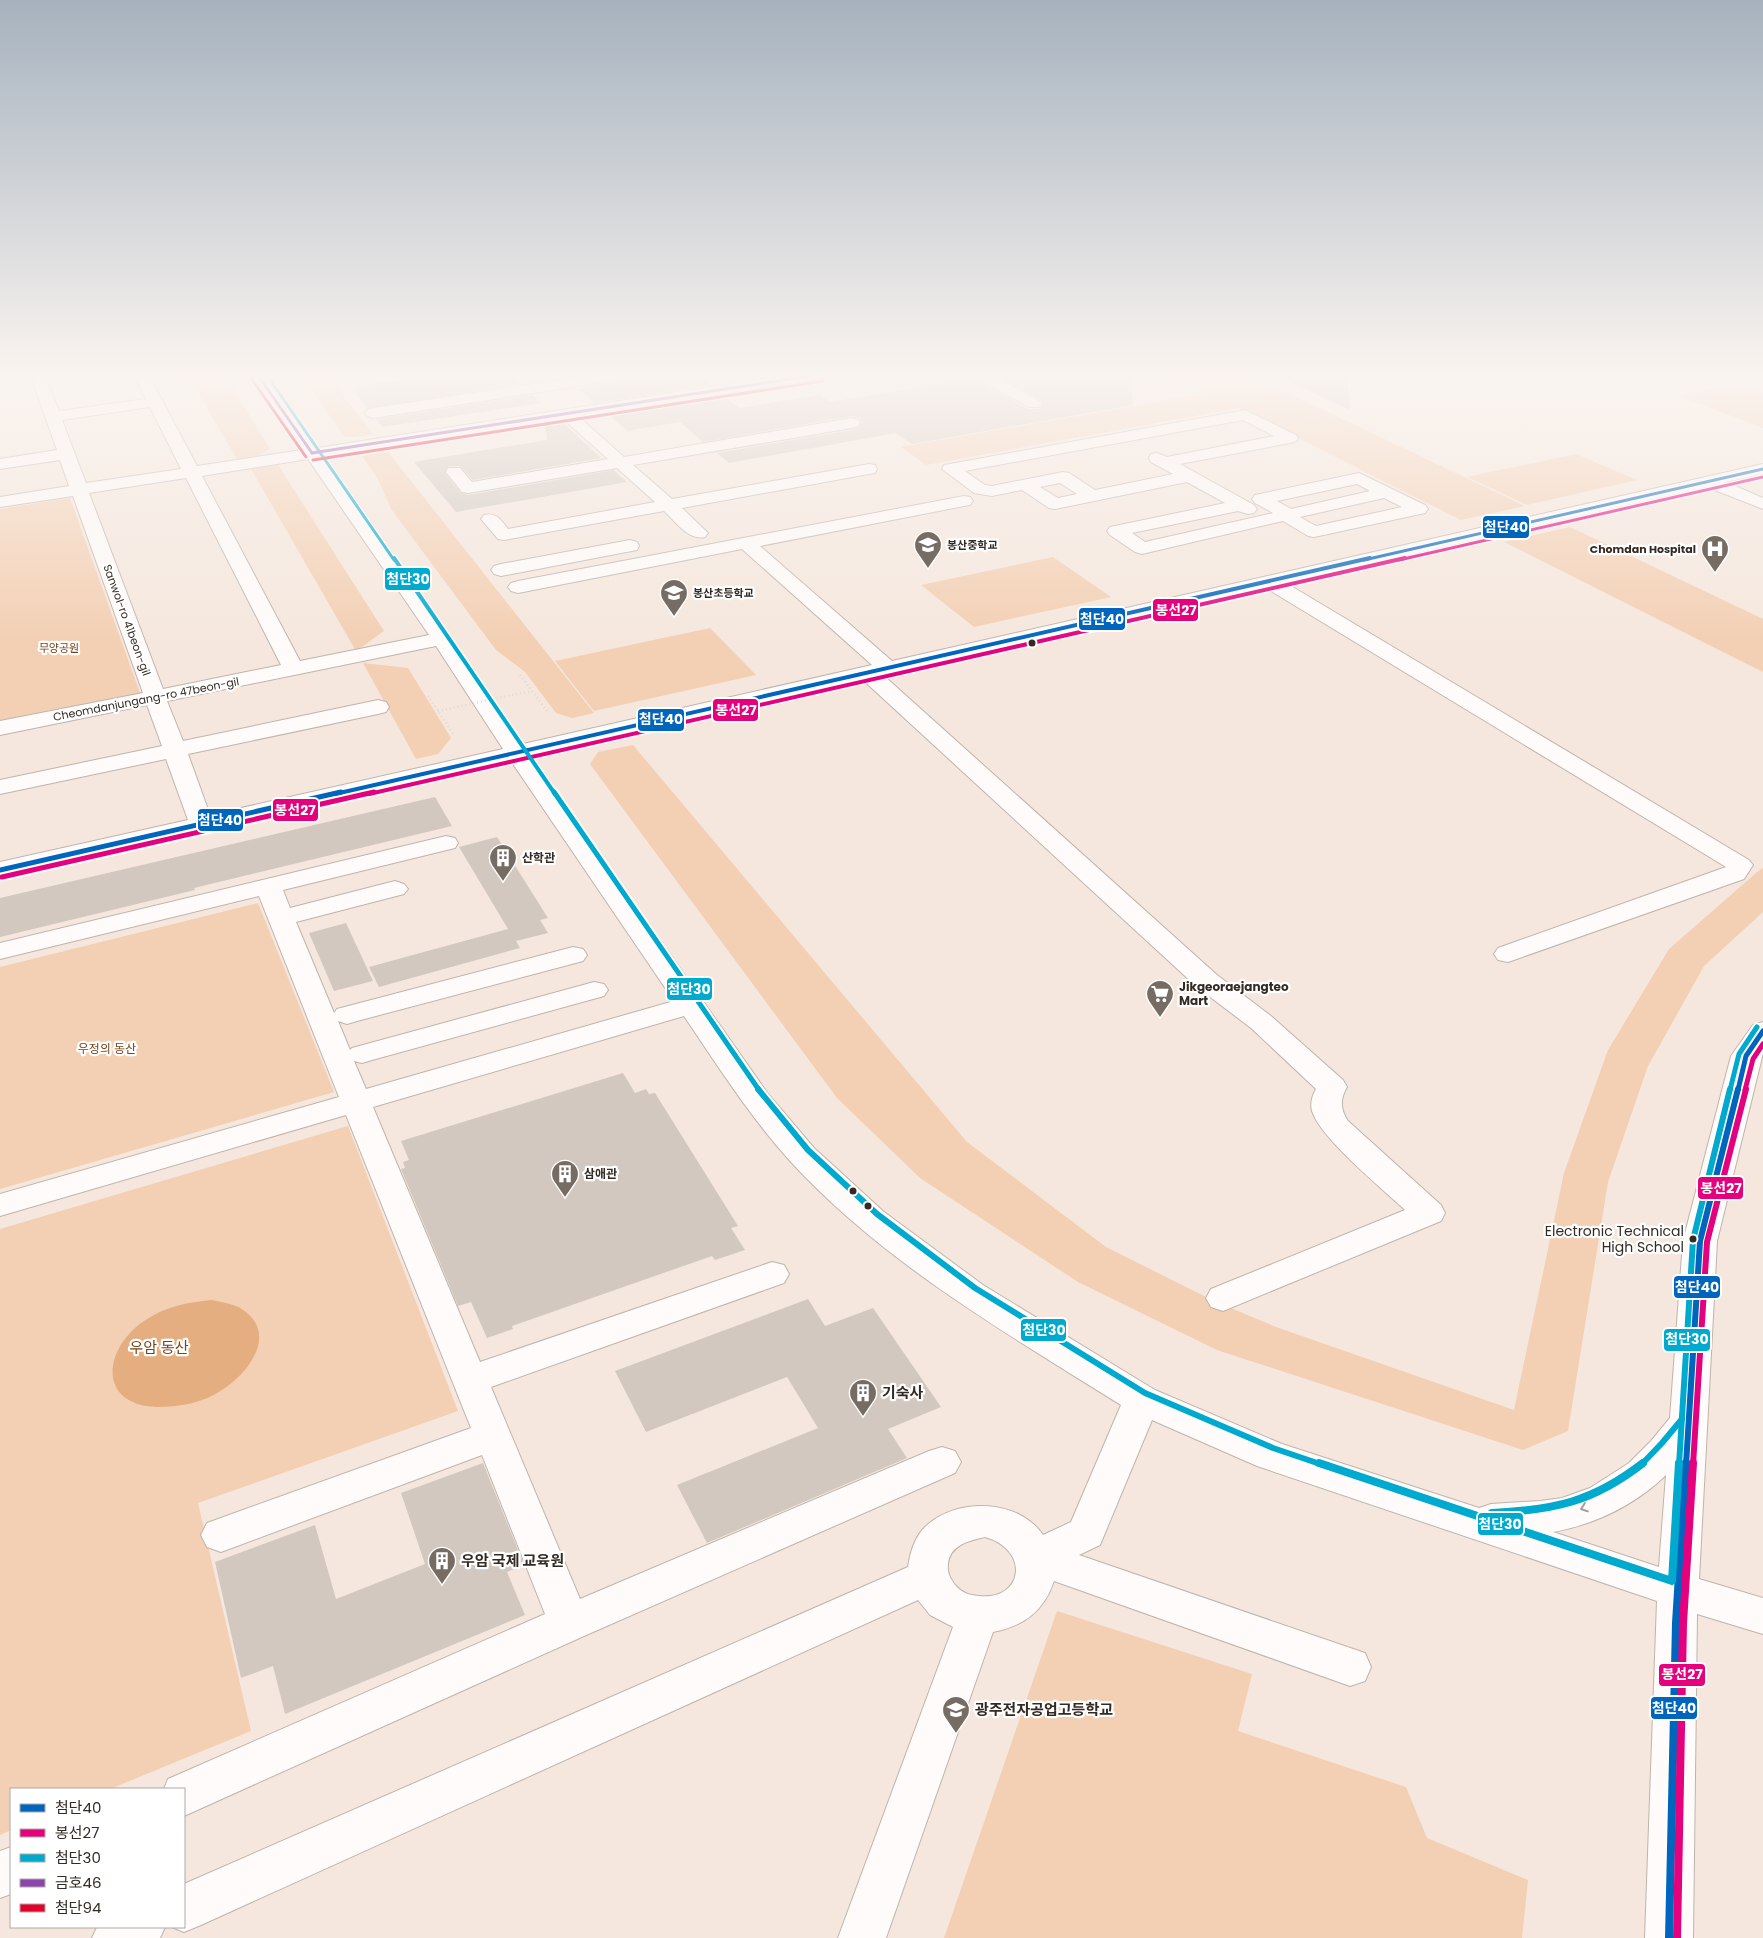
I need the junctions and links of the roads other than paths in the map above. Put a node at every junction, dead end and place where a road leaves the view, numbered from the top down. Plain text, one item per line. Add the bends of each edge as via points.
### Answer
1 (70, 464) edge
2 (187, 464) edge
3 (239, 464) edge
4 (320, 464) edge
5 (607, 464) edge
6 (624, 464) edge
7 (863, 464) edge
8 (975, 464) edge
9 (1168, 464) edge
10 (473, 469) dead end
11 (1763, 469) edge
12 (191, 472) junction
13 (1189, 476) junction
14 (1708, 481) junction
15 (1026, 484) junction
16 (671, 487) dead end
17 (79, 490) junction
18 (652, 491) junction
19 (1387, 492) junction
20 (633, 494) dead end
21 (1092, 496) junction
22 (964, 501) dead end
23 (0, 502) edge
24 (1763, 504) edge
25 (668, 505) junction
26 (1241, 505) junction
27 (1288, 514) junction
28 (509, 516) dead end
29 (1268, 521) junction
30 (719, 529) dead end
31 (699, 533) junction
32 (680, 537) dead end
33 (746, 543) junction
34 (643, 544) dead end
35 (1345, 564) junction
36 (501, 570) dead end
37 (1268, 582) junction
38 (518, 587) dead end
39 (442, 639) junction
40 (292, 670) junction
41 (878, 671) junction
42 (155, 697) junction
43 (378, 707) dead end
44 (0, 728) edge
45 (174, 750) junction
46 (517, 752) junction
47 (0, 787) edge
48 (202, 825) junction
49 (446, 843) dead end
50 (0, 870) edge
51 (268, 886) junction
52 (395, 889) dead end
53 (281, 918) junction
54 (0, 951) edge
55 (1508, 954) dead end
56 (573, 955) dead end
57 (458, 979) junction
58 (594, 990) dead end
59 (691, 1005) junction
60 (347, 1015) dead end
61 (480, 1021) junction
62 (1763, 1031) edge
63 (362, 1054) dead end
64 (500, 1060) junction
65 (356, 1101) junction
66 (0, 1205) edge
67 (772, 1274) dead end
68 (1223, 1298) dead end
69 (470, 1380) junction
70 (1142, 1400) junction
71 (1688, 1423) junction
72 (492, 1436) junction
73 (942, 1462) dead end
74 (1465, 1520) junction
75 (221, 1535) dead end
76 (1035, 1557) junction
77 (928, 1577) junction
78 (1679, 1591) junction
79 (978, 1615) junction
80 (1763, 1616) edge
81 (569, 1623) junction
82 (1350, 1667) dead end
83 (185, 1794) edge
84 (185, 1908) edge
85 (139, 1928) edge
86 (116, 1938) edge
87 (862, 1938) edge
88 (1669, 1938) edge

1 - 17 street, Sanwol-ro 41beon-gil
2 - 12 street
3 - 12 street
4 - 39 street
5 - 10 street via 468,488 454,472
6 - 18 street
7 - 25 street via 869,468
8 - 15 street via 950,469 983,490
9 - 13 street
11 - 14 street
12 - 17 street
12 - 40 street
13 - 21 street
13 - 26 street
14 - 24 street
14 - 35 street
15 - 21 street via 1063,478
15 - 21 street via 1054,504
16 - 18 street
17 - 23 street
17 - 42 street, Sanwol-ro 41beon-gil
18 - 20 street
18 - 25 street
19 - 27 street
19 - 27 street via 1359,478 1261,498
19 - 27 street via 1419,509 1314,532 1290,519
22 - 33 street
25 - 28 street via 504,535 490,519
25 - 31 street
26 - 29 street
26 - 29 street via 1116,531 1142,548
27 - 29 street
29 - 35 street
30 - 31 street
31 - 32 street
33 - 38 street
33 - 41 street
34 - 36 street
35 - 37 street
37 - 41 street
37 - 55 street via 1740,864 1735,874
39 - 40 street, Cheomdanjungang-ro 47beon-gil
39 - 46 street
40 - 42 street, Cheomdanjungang-ro 47beon-gil
41 - 46 street
41 - 68 street via 1207,981 1261,1022 1332,1087 1325,1105 1337,1128 1429,1213
42 - 44 street, Cheomdanjungang-ro 47beon-gil
42 - 45 street, Sanwol-ro 41beon-gil
43 - 45 street
45 - 47 street
45 - 48 street, Sanwol-ro 41beon-gil
46 - 48 street
46 - 59 street
48 - 50 street
49 - 51 street
51 - 53 street
51 - 54 street
52 - 53 street
53 - 65 street
56 - 57 street
57 - 60 street
57 - 61 street
58 - 61 street
59 - 64 street
59 - 70 street via 757,1101 803,1155 872,1220 971,1294
61 - 63 street
61 - 64 street
62 - 71 street via 1746,1056 1700,1241
64 - 65 street
65 - 66 street
65 - 69 street
67 - 69 street
69 - 72 street
70 - 74 street via 1270,1455
70 - 76 street via 1086,1533
71 -> 74 street via 1661,1456 1625,1487 1595,1504 1564,1515 1526,1520
71 - 78 street
72 - 75 street
72 - 81 street
73 - 81 street
74 - 78 street
76 - 77 street via 1016,1532 985,1521 968,1522 940,1536 931,1548 927,1562
76 - 79 street via 1037,1572 1025,1599 1012,1609
76 - 82 street
77 - 79 street via 934,1591 946,1603 960,1611
77 - 84 street
78 - 80 street
78 - 88 street
79 - 87 street
81 - 83 street
85 - 86 street

